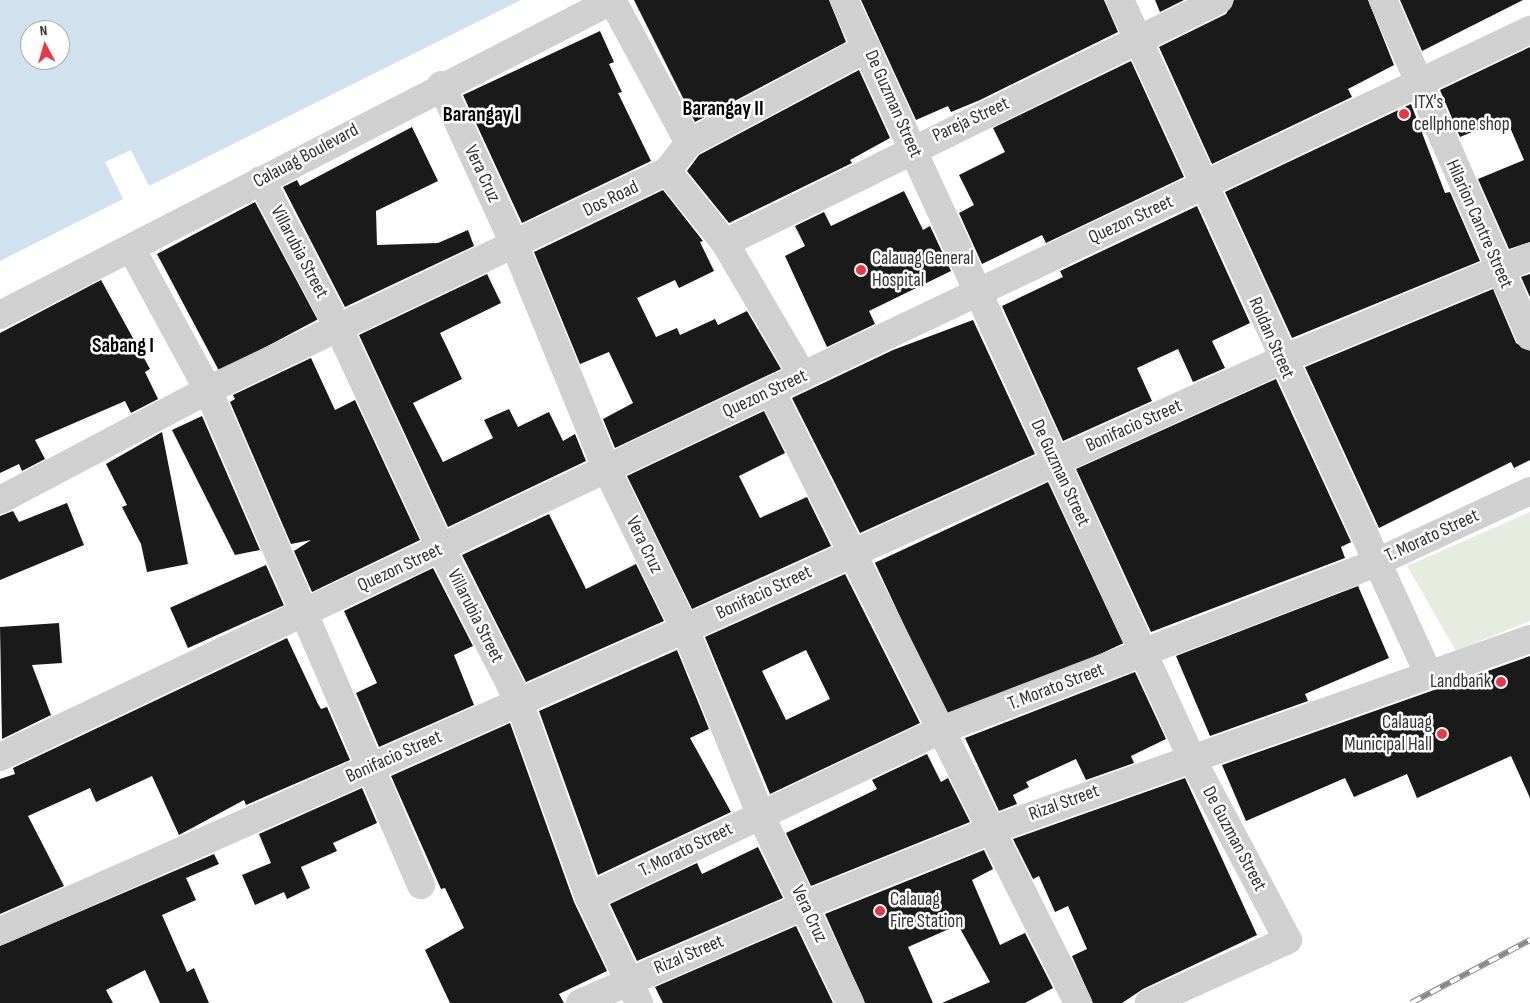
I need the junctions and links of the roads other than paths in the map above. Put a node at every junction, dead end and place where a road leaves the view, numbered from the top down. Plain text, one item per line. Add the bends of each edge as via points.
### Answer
1 (612, 0) edge
2 (844, 0) edge
3 (1120, 0) edge
4 (1219, 0) edge
5 (1383, 0) edge
6 (1530, 30) edge
7 (1140, 40) junction
8 (867, 48) junction
9 (1418, 83) junction
10 (441, 85) junction
11 (689, 142) junction
12 (912, 148) junction
13 (667, 171) junction
14 (261, 180) junction
15 (1203, 186) junction
16 (725, 243) junction
17 (515, 246) junction
18 (131, 248) junction
19 (1530, 257) edge
20 (1498, 272) junction
21 (978, 293) junction
22 (0, 315) edge
23 (339, 329) junction
24 (1530, 336) edge
25 (1281, 360) junction
26 (803, 376) junction
27 (208, 390) junction
28 (771, 392) junction
29 (1054, 463) junction
30 (607, 470) junction
31 (1530, 491) edge
32 (0, 500) edge
33 (441, 549) junction
34 (854, 552) junction
35 (1375, 563) junction
36 (303, 612) junction
37 (685, 629) junction
38 (1530, 638) edge
39 (1145, 654) junction
40 (1428, 673) junction
41 (519, 702) junction
42 (941, 730) junction
43 (0, 757) edge
44 (1190, 757) junction
45 (372, 768) junction
46 (760, 814) junction
47 (989, 831) junction
48 (421, 885) dead end
49 (589, 897) junction
50 (805, 904) junction
51 (0, 931) edge
52 (634, 992) edge
53 (580, 1003) edge
54 (850, 1003) edge
55 (1078, 1003) edge
56 (1149, 1003) edge

1 - 10 street, Calauag Boulevard
1 - 11 street
2 - 8 street, De Guzman Street
3 - 7 street, Roldan Street
4 - 7 street, Pareja Street
5 - 9 street, Hilarion Cantre Street
6 - 9 street, Quezon Street
7 - 12 street, Pareja Street
7 - 15 street, Roldan Street
8 - 11 street, Dos Road
8 - 12 street, De Guzman Street
9 - 15 street, Quezon Street
9 - 20 street, Hilarion Cantre Street
10 - 14 street, Calauag Boulevard
10 - 17 street, Vera Cruz
11 - 13 street, Dos Road
12 - 16 street, Pareja Street
12 - 21 street, De Guzman Street
13 - 16 street
13 - 17 street, Dos Road
14 - 18 street, Calauag Boulevard
14 - 23 street, Villarubia Street
15 - 21 street, Quezon Street
15 - 25 street, Roldan Street
16 - 26 street
17 - 23 street, Dos Road
17 - 30 street, Vera Cruz
18 - 22 street, Calauag Boulevard
18 - 27 street
19 - 20 street, Bonifacio Street
20 - 24 street, Hilarion Cantre Street
20 - 25 street, Bonifacio Street
21 - 26 street, Quezon Street
21 - 29 street, De Guzman Street
23 - 27 street, Dos Road
23 - 33 street, Villarubia Street
25 - 29 street, Bonifacio Street
25 - 35 street, Roldan Street
26 - 28 street, Quezon Street
27 - 32 street, Dos Road
27 - 36 street
28 - 30 street, Quezon Street
28 - 34 street
29 - 34 street, Bonifacio Street
29 - 39 street, De Guzman Street
30 - 33 street, Quezon Street
30 - 37 street, Vera Cruz
31 - 35 street, T. Morato Street
33 - 36 street, Quezon Street
33 - 41 street, Villarubia Street
34 - 37 street, Bonifacio Street
34 - 42 street
35 - 39 street, T. Morato Street
35 - 40 street, Roldan Street
36 - 43 street, Quezon Street
36 - 45 street
37 - 41 street, Bonifacio Street
37 - 46 street, Vera Cruz
38 - 40 street, Rizal Street
39 - 42 street, T. Morato Street
39 - 44 street, De Guzman Street
40 - 44 street, Rizal Street
41 - 45 street, Bonifacio Street
41 - 49 street, Villarubia Street
42 - 46 street, T. Morato Street
42 - 47 street
44 - 47 street, Rizal Street
44 - 56 street, De Guzman Street via 1288,940
45 - 48 street
45 - 51 street, Bonifacio Street via 174,850
46 - 49 street, T. Morato Street
46 - 50 street, Vera Cruz
47 - 50 street, Rizal Street
47 - 55 street
49 - 52 street, Villarubia Street
50 - 52 street, Rizal Street
50 - 54 street, Vera Cruz
52 - 53 street, Rizal Street

